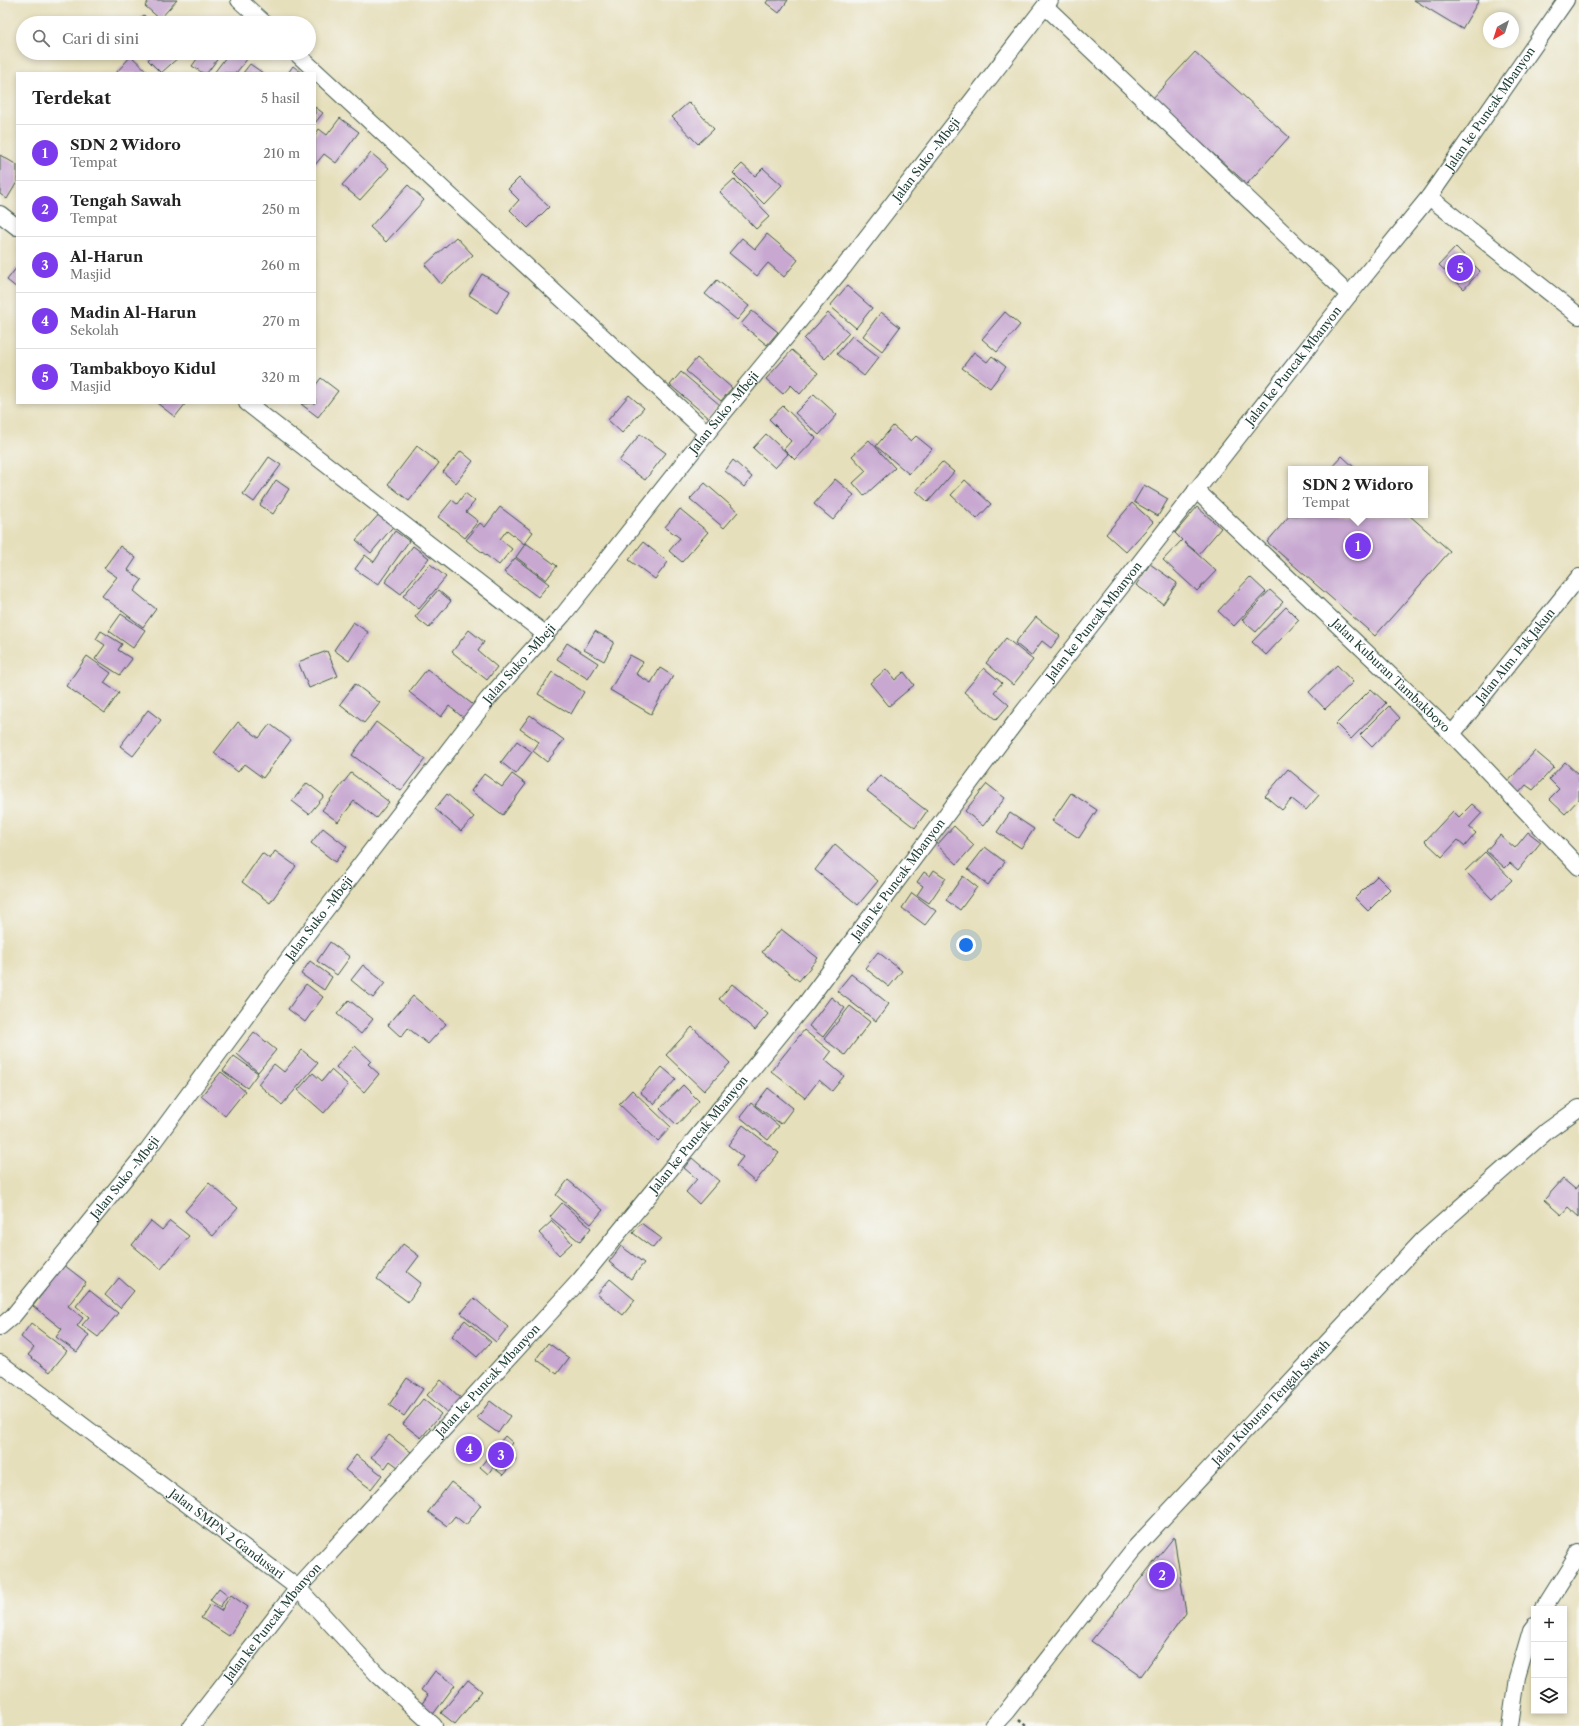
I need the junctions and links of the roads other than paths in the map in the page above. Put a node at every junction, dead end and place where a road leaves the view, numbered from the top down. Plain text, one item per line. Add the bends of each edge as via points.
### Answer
1 (239, 0) edge
2 (1566, 0) edge
3 (1048, 3) edge
4 (256, 16) edge
5 (304, 60) edge
6 (1429, 197) junction
7 (0, 214) edge
8 (16, 226) edge
9 (1349, 295) junction
10 (1579, 316) edge
11 (248, 404) edge
12 (707, 433) junction
13 (1196, 490) junction
14 (1579, 577) edge
15 (545, 634) junction
16 (1452, 734) junction
17 (1579, 867) edge
18 (1579, 1108) edge
19 (0, 1327) edge
20 (0, 1363) edge
21 (1579, 1554) edge
22 (298, 1588) junction
23 (1546, 1606) edge
24 (1531, 1634) edge
25 (191, 1726) edge
26 (434, 1726) edge
27 (993, 1726) edge
28 (1510, 1726) edge

1 - 4 street
2 - 6 street, Jalan ke Puncak Mbanyon
3 - 9 street
3 - 12 street, Jalan Suko -Mbeji via 843,268
5 - 12 street
6 - 9 street, Jalan ke Puncak Mbanyon
6 - 10 street
7 - 8 street
9 - 13 street, Jalan ke Puncak Mbanyon
11 - 15 street
12 - 15 street, Jalan Suko -Mbeji
13 - 16 street, Jalan Kuburan Tambakboyo
13 - 22 street, Jalan ke Puncak Mbanyon via 1020,716 806,1003 585,1273
14 - 16 street, Jalan Alm. Pak Jakun
15 - 19 street, Jalan Suko -Mbeji via 488,699 304,938 143,1156 13,1316
16 - 17 street, Jalan Kuburan Tambakboyo
18 - 27 street, Jalan Kuburan Tengah Sawah via 1547,1131 1423,1240 1133,1550
20 - 22 street, Jalan SMPN 2 Gandusari
21 - 23 street
22 - 25 street, Jalan ke Puncak Mbanyon
22 - 26 street, Jalan SMPN 2 Gandusari via 377,1674
24 - 28 street via 1517,1678

